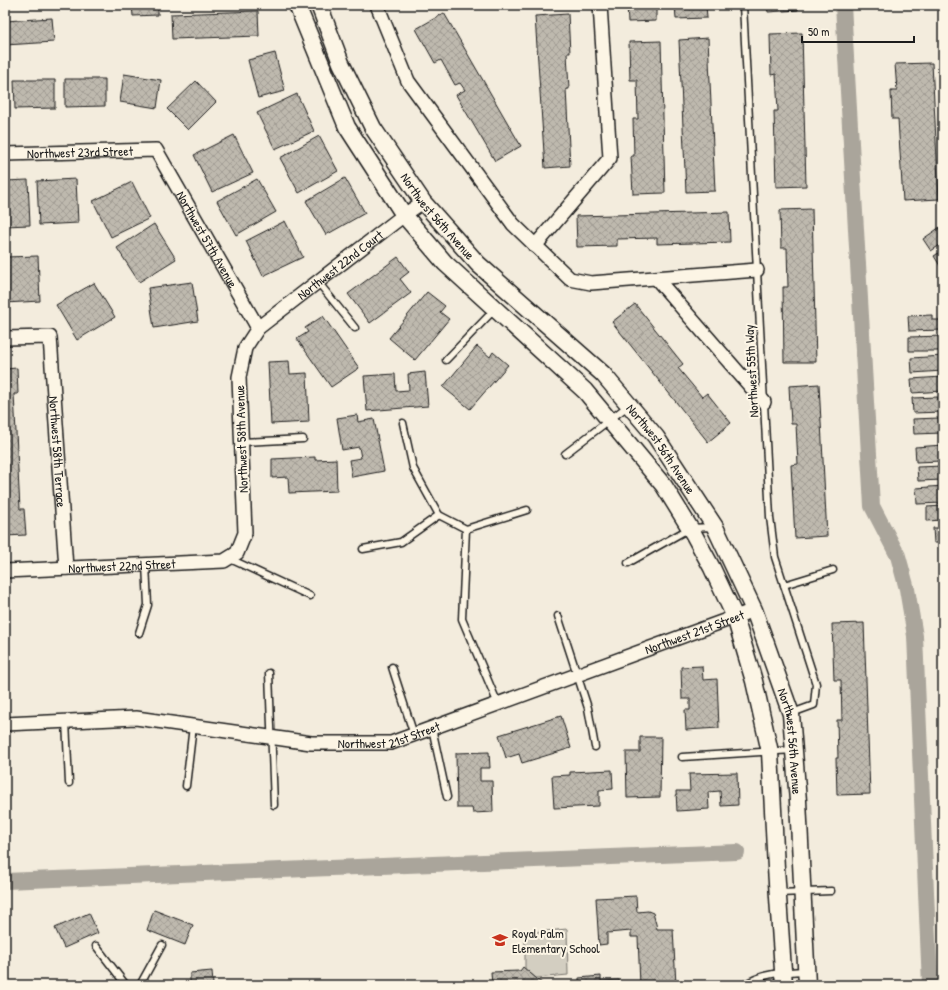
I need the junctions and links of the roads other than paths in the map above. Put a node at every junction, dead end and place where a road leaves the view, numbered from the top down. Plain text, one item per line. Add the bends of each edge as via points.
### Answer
1 (297, 5) edge
2 (319, 5) edge
3 (377, 5) edge
4 (600, 5) edge
5 (743, 5) edge
6 (156, 150) joint
7 (5, 154) edge
8 (423, 202) junction
9 (404, 215) junction
10 (535, 246) junction
11 (757, 270) junction
12 (656, 278) junction
13 (318, 282) junction
14 (495, 309) junction
15 (258, 328) junction
16 (355, 328) dead end
17 (5, 338) edge
18 (446, 360) dead end
19 (764, 402) junction
20 (630, 405) junction
21 (609, 420) junction
22 (403, 423) dead end
23 (303, 439) dead end
24 (242, 442) junction
25 (565, 454) dead end
26 (527, 510) dead end
27 (439, 515) junction
28 (690, 528) junction
29 (715, 528) junction
30 (466, 529) junction
31 (363, 550) dead end
32 (232, 556) junction
33 (628, 563) dead end
34 (146, 564) junction
35 (66, 568) junction
36 (833, 570) dead end
37 (5, 571) edge
38 (784, 585) junction
39 (310, 596) dead end
40 (754, 610) junction
41 (558, 616) dead end
42 (735, 617) junction
43 (139, 633) dead end
44 (392, 667) dead end
45 (269, 673) dead end
46 (578, 675) junction
47 (498, 704) junction
48 (791, 714) junction
49 (66, 721) junction
50 (5, 724) edge
51 (193, 726) junction
52 (432, 728) junction
53 (414, 735) junction
54 (272, 737) junction
55 (595, 747) dead end
56 (794, 750) junction
57 (770, 752) junction
58 (682, 757) dead end
59 (69, 783) dead end
60 (186, 786) dead end
61 (447, 797) dead end
62 (274, 805) dead end
63 (832, 891) dead end
64 (803, 892) junction
65 (778, 893) junction
66 (162, 945) dead end
67 (96, 946) dead end
68 (807, 978) edge
69 (784, 979) edge
70 (126, 985) edge
71 (140, 985) edge
72 (744, 985) edge

1 - 9 street, Northwest 56th Avenue via 347,127
2 - 8 street, Northwest 56th Avenue via 340,63 373,128
3 - 10 street via 408,81 513,224
4 - 10 street via 610,158
5 - 11 lane, Northwest 55th Way
6 - 7 street, Northwest 23rd Street
6 - 15 street, Northwest 57th Avenue
8 - 9 street, Northwest 22nd Court
8 - 20 street, Northwest 56th Avenue via 478,264 603,374
9 - 13 street, Northwest 22nd Court
9 - 14 street, Northwest 56th Avenue via 445,263
10 - 12 street via 570,279 591,283
11 - 12 street
11 - 19 lane, Northwest 55th Way
12 - 19 street
13 - 15 street, Northwest 22nd Court
13 - 16 lane
14 - 18 lane
14 - 21 street, Northwest 56th Avenue via 585,391
15 - 24 street, Northwest 58th Avenue via 244,348 239,377
17 - 35 street, Northwest 58th Terrace via 50,337
19 - 38 lane, Northwest 55th Way via 770,517 775,557
20 - 21 lane
20 - 29 street, Northwest 56th Avenue via 656,436
21 - 25 lane
21 - 28 street, Northwest 56th Avenue via 664,486
22 - 27 lane via 413,468
23 - 24 lane
24 - 32 street, Northwest 58th Avenue via 245,533
26 - 30 lane
27 - 30 lane
27 - 31 lane via 401,542
28 - 29 lane
28 - 33 lane
28 - 42 street, Northwest 56th Avenue
29 - 40 street, Northwest 56th Avenue
30 - 47 lane via 462,619
32 - 34 street, Northwest 22nd Street via 224,561
32 - 39 lane
34 - 35 street, Northwest 22nd Street
34 - 43 lane via 148,605
35 - 37 street, Northwest 22nd Street
36 - 38 lane
38 - 48 lane, Northwest 55th Way via 816,684 814,705
40 - 42 street, Northwest 21st Street
40 - 48 street, Northwest 56th Avenue
41 - 46 lane
42 - 46 street, Northwest 21st Street
42 - 57 street, Northwest 56th Avenue via 754,681
44 - 53 lane
45 - 54 lane
46 - 47 street, Northwest 21st Street
46 - 55 lane via 588,708
47 - 52 street, Northwest 21st Street
48 - 56 street, Northwest 56th Avenue
49 - 50 street, Northwest 21st Street
49 - 51 street, Northwest 21st Street via 136,718
49 - 59 lane
51 - 54 street, Northwest 21st Street
51 - 60 lane
52 - 53 street, Northwest 21st Street
52 - 61 lane
53 - 54 street, Northwest 21st Street via 391,743 311,743
54 - 62 lane
56 - 57 lane
56 - 64 street, Northwest 56th Avenue
57 - 58 lane
57 - 65 street, Northwest 56th Avenue
63 - 64 lane
64 - 65 lane
64 - 68 street, Northwest 56th Avenue
65 - 69 street, Northwest 56th Avenue
66 - 71 lane
67 - 70 lane
68 - 69 lane
69 - 72 lane via 756,978

